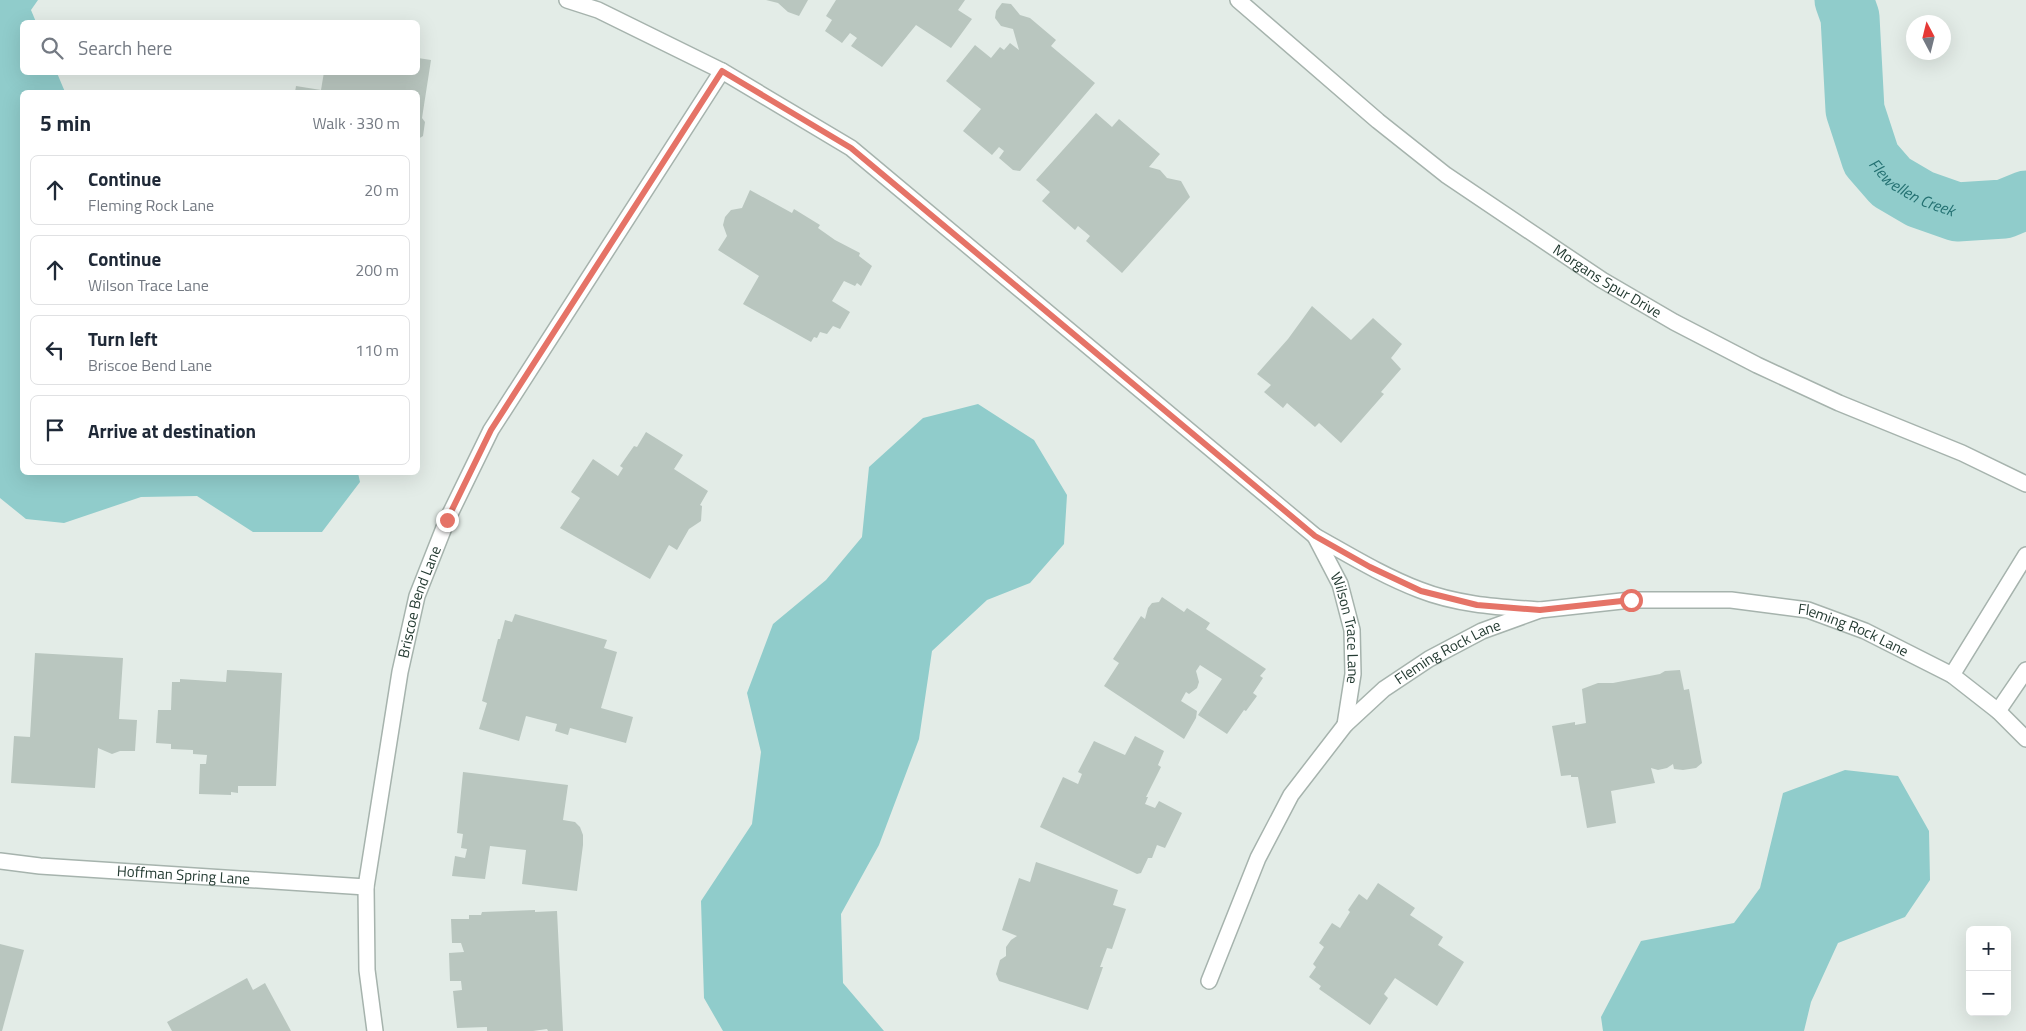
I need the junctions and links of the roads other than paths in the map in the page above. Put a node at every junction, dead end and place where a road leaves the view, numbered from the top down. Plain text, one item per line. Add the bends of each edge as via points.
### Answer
1 (567, 0) edge
2 (1238, 0) edge
3 (722, 71) junction
4 (2026, 484) edge
5 (1315, 536) junction
6 (2026, 555) edge
7 (1540, 610) junction
8 (2026, 670) edge
9 (1952, 675) junction
10 (1998, 711) junction
11 (1345, 725) junction
12 (2026, 739) edge
13 (0, 861) edge
14 (366, 887) junction
15 (1210, 981) dead end
16 (375, 1031) edge

1 - 3 street, Wilson Trace Lane via 598,10
2 - 4 street, Morgans Spur Drive via 1446,176 1602,280 1757,365
3 - 5 street, Wilson Trace Lane via 851,148
3 - 14 street, Briscoe Bend Lane via 491,430 447,520 417,596 400,672
5 - 7 street, Wilson Trace Lane via 1421,591 1477,605
5 - 11 street, Wilson Trace Lane via 1340,584 1352,630 1353,674
6 - 9 street
7 - 9 street, Fleming Rock Lane via 1631,600 1732,600 1808,610 1865,631
7 - 11 street, Fleming Rock Lane via 1482,631 1429,659 1384,689
8 - 10 street
9 - 10 street, Fleming Rock Lane
10 - 12 street, Fleming Rock Lane
11 - 15 street, Fleming Rock Lane via 1291,795 1258,858
13 - 14 street, Hoffman Spring Lane
14 - 16 street, Briscoe Bend Lane via 367,970

